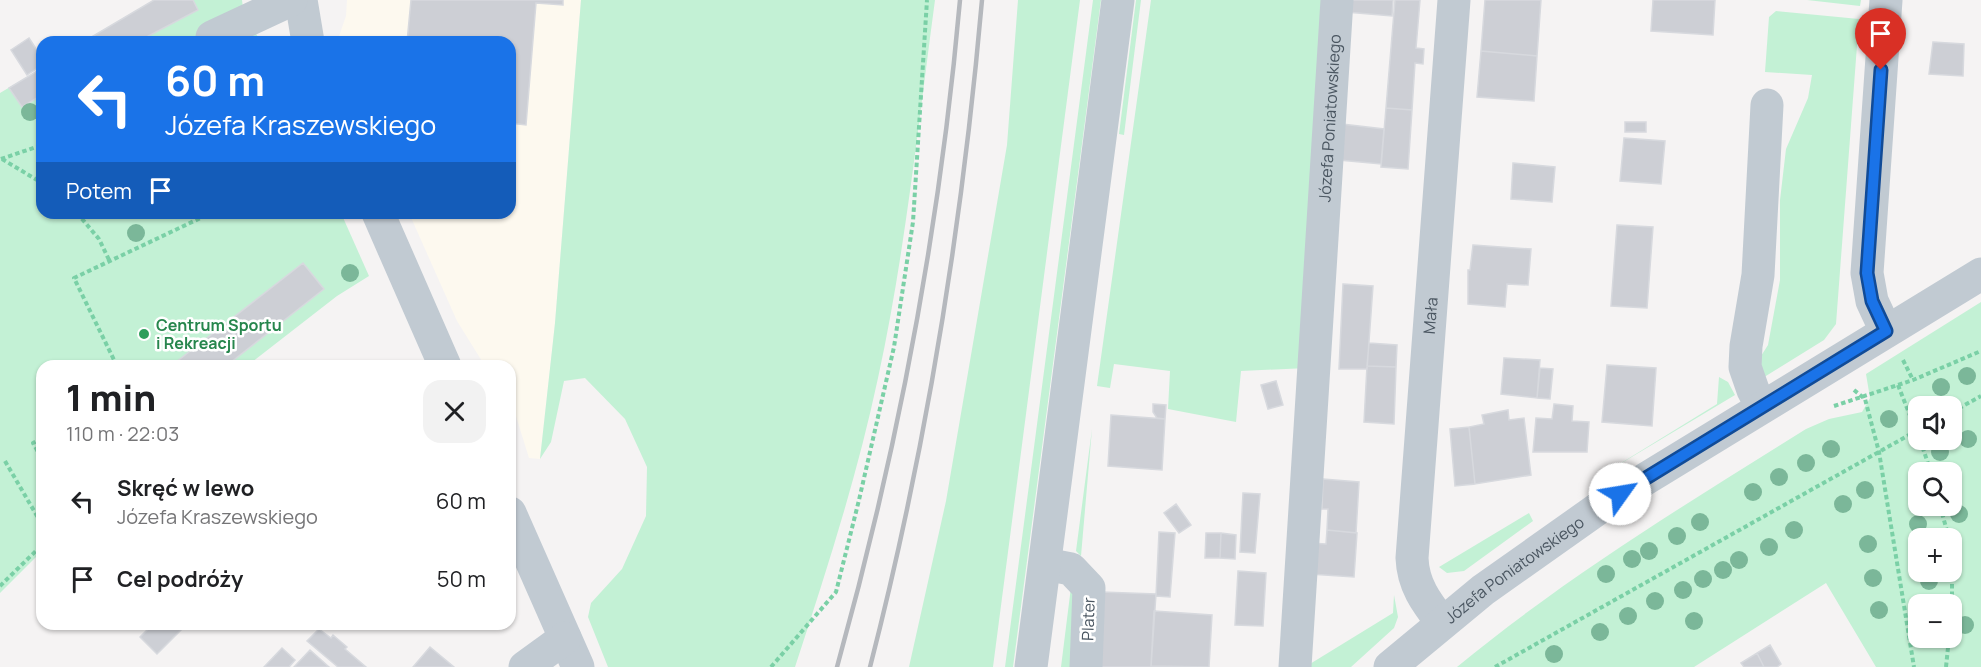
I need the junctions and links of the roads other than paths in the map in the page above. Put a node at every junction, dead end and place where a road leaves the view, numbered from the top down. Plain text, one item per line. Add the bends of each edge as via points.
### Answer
1 (291, 0) edge
2 (301, 0) edge
3 (1118, 0) edge
4 (1337, 0) edge
5 (1454, 0) edge
6 (1886, 0) edge
7 (229, 35) edge
8 (307, 36) edge
9 (1767, 105) dead end
10 (381, 219) edge
11 (1981, 274) edge
12 (1893, 342) junction
13 (442, 360) edge
14 (1762, 407) junction
15 (516, 527) edge
16 (1046, 564) junction
17 (1442, 623) junction
18 (572, 653) edge
19 (525, 667) edge
20 (1031, 667) edge
21 (1086, 667) edge
22 (1295, 667) edge
23 (1390, 667) edge

1 - 7 street
2 - 8 street
3 - 16 street
4 - 22 street, Józefa Poniatowskiego
5 - 17 street, Mała via 1412,558 1419,592
6 - 12 street via 1867,273 1872,301
9 - 14 street via 1758,274 1745,367
10 - 13 street
11 - 12 street, Józefa Poniatowskiego
12 - 14 street, Józefa Poniatowskiego
14 - 17 street, Józefa Poniatowskiego via 1538,549
15 - 18 street
16 - 20 street
16 - 21 street, Plater via 1071,569 1089,588
17 - 23 street, Józefa Poniatowskiego
18 - 19 street

